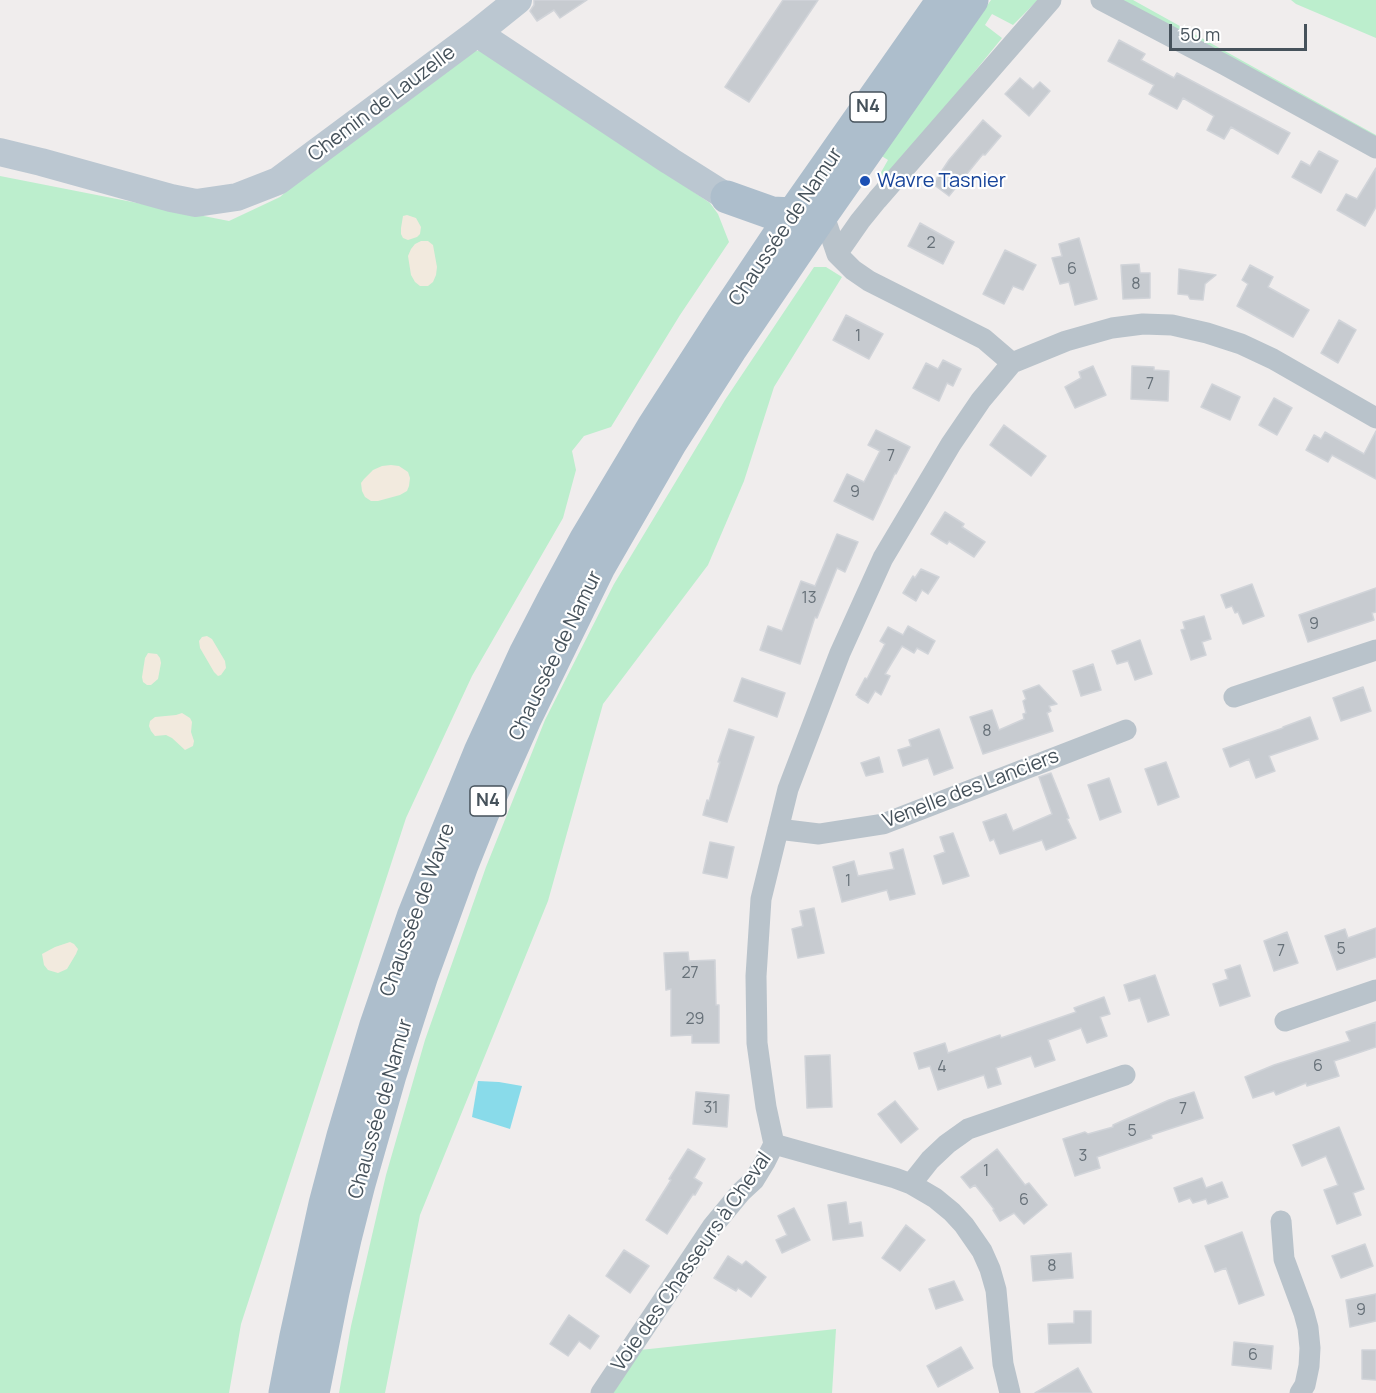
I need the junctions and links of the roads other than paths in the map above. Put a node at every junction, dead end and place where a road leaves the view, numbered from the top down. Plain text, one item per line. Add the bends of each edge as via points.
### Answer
1 (518, 0) edge
2 (943, 0) edge
3 (972, 0) edge
4 (1051, 0) edge
5 (1101, 0) edge
6 (477, 33) junction
7 (1376, 148) edge
8 (0, 152) edge
9 (727, 197) junction
10 (808, 213) junction
11 (837, 254) junction
12 (779, 256) junction
13 (1012, 363) junction
14 (1376, 418) edge
15 (653, 427) joint
16 (1376, 651) edge
17 (1234, 697) dead end
18 (1126, 730) dead end
19 (778, 829) junction
20 (1376, 990) edge
21 (1285, 1021) dead end
22 (1125, 1074) dead end
23 (774, 1143) junction
24 (911, 1184) junction
25 (1281, 1221) dead end
26 (285, 1393) edge
27 (314, 1393) edge
28 (601, 1393) edge
29 (1010, 1393) edge
30 (1300, 1393) edge

1 - 6 street, Chemin de Lauzelle
2 - 10 main road, Chaussée de Namur / N4
3 - 10 main road, Chaussée de Namur / N4
4 - 11 street via 877,200
5 - 7 street
6 - 8 street, Chemin de Lauzelle via 278,181 237,197 195,203
6 - 9 street
9 - 10 main road via 772,213
9 - 12 main road
10 - 11 street
10 - 12 main road, Chaussée de Namur / N4
11 - 12 street
11 - 13 street via 869,281 984,339
12 - 15 main road, Chaussée de Namur / N4
12 - 27 main road, Chaussée de Namur / N4 via 622,526 534,699 482,815 390,1075 345,1239
13 - 14 street via 1112,327 1172,325 1240,344 1273,359
13 - 19 street, Voie des Chasseurs à Cheval via 951,444 883,558 840,653 788,789
15 - 26 main road, Chaussée de Wavre / N4 via 586,539 526,652 459,801 413,917 337,1159
16 - 17 street
18 - 19 street, Venelle des Lanciers via 883,824 819,834
19 - 23 street, Voie des Chasseurs à Cheval via 761,899 756,976 757,1043
20 - 21 street
22 - 24 street via 968,1130 930,1160
23 - 24 street
23 - 28 street, Voie des Chasseurs à Cheval via 754,1180 712,1227
24 - 29 street via 952,1212 982,1251 996,1290 1003,1364
25 - 30 street via 1284,1259 1304,1313 1311,1348

